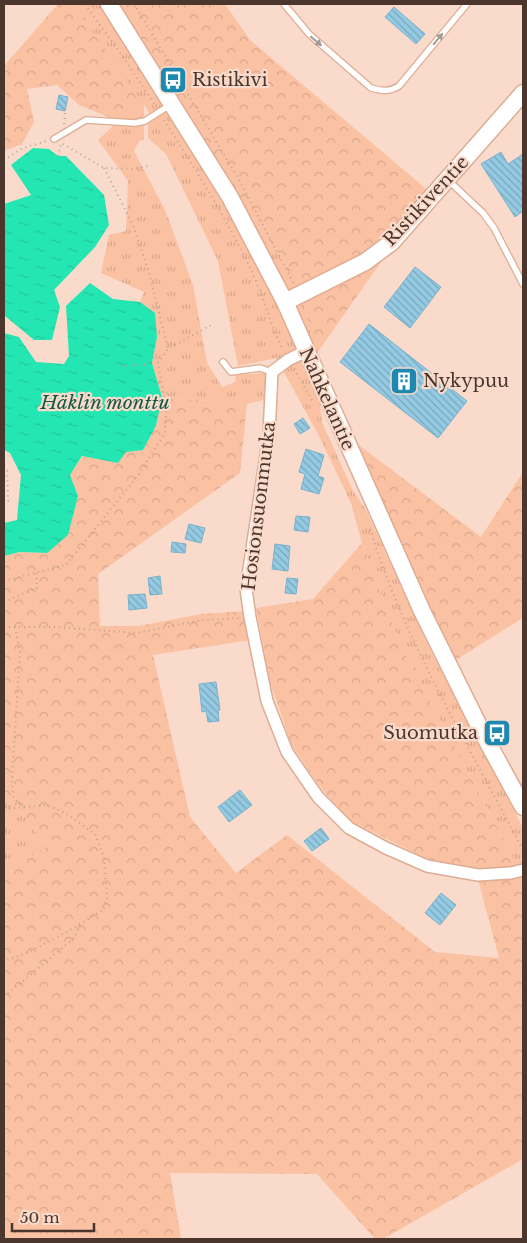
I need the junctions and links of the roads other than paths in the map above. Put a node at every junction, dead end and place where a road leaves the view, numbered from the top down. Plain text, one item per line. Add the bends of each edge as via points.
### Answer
1 (109, 4) edge
2 (284, 4) edge
3 (467, 4) edge
4 (523, 93) edge
5 (165, 108) junction
6 (54, 139) road end
7 (447, 180) junction
8 (523, 284) edge
9 (285, 302) junction
10 (306, 351) junction
11 (223, 362) dead end
12 (272, 372) junction
13 (523, 807) edge
14 (523, 870) edge

1 - 5 main road, Nahkelantie
2 -> 3 lane via 309,34 371,88 383,91 399,86
4 - 7 main road, Ristikiventie
5 - 6 lane via 145,121 135,123 86,120
5 - 9 main road, Nahkelantie via 230,197
7 - 8 lane via 483,213 494,228
7 - 9 main road, Ristikiventie via 392,242 365,262
9 - 10 main road, Nahkelantie
10 - 12 street
10 - 13 main road, Nahkelantie via 422,611
11 - 12 lane via 231,372 260,368
12 - 14 street, Hosionsuonmutka via 269,435 246,589 267,700 287,752 318,797 349,828 386,848 427,866 478,875

